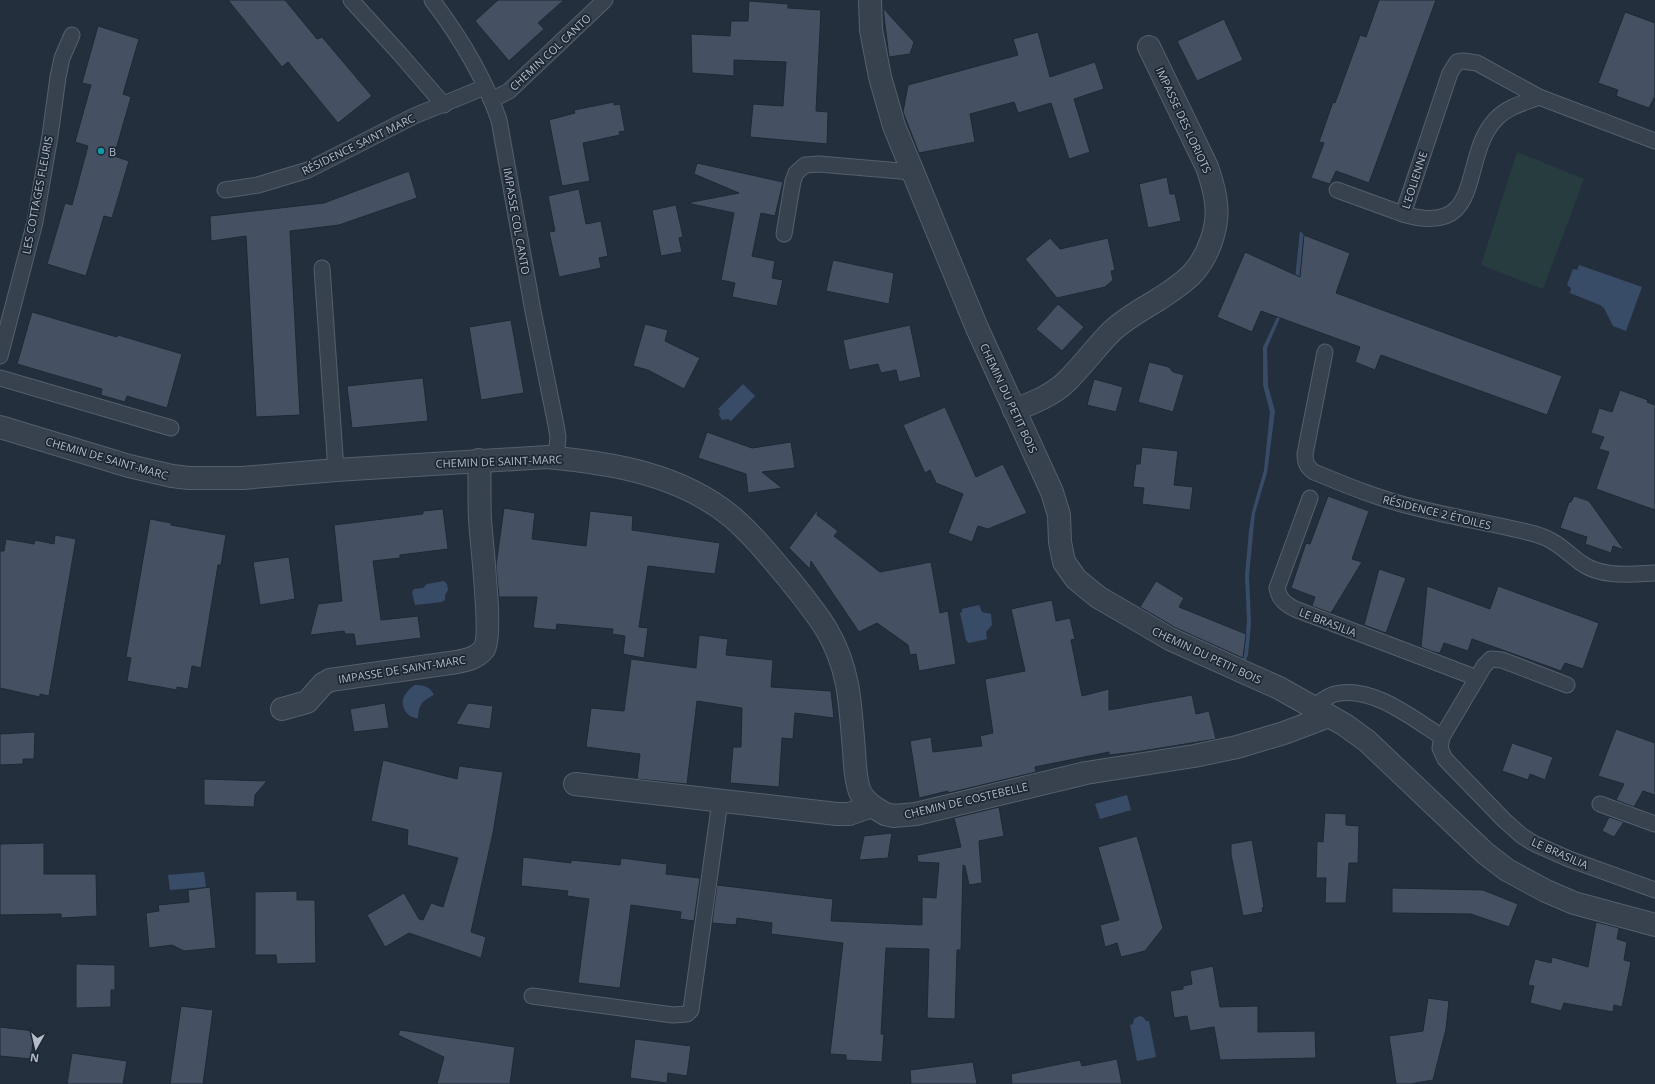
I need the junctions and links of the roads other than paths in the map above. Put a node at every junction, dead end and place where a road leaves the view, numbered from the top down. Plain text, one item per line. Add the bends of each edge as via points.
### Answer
1 (350, 0) edge
2 (432, 0) edge
3 (605, 0) edge
4 (870, 0) edge
5 (72, 35) dead end
6 (1149, 47) dead end
7 (488, 93) junction
8 (1539, 97) junction
9 (444, 105) junction
10 (1655, 140) edge
11 (912, 172) junction
12 (225, 190) dead end
13 (1337, 190) dead end
14 (1403, 214) junction
15 (784, 234) dead end
16 (322, 268) dead end
17 (1325, 352) dead end
18 (0, 356) edge
19 (0, 378) edge
20 (1014, 410) junction
21 (0, 427) edge
22 (172, 428) dead end
23 (556, 458) junction
24 (479, 460) junction
25 (336, 470) junction
26 (1310, 498) dead end
27 (1655, 573) edge
28 (1477, 678) junction
29 (1567, 685) dead end
30 (282, 710) dead end
31 (1321, 711) junction
32 (1442, 737) junction
33 (575, 784) dead end
34 (720, 801) junction
35 (1600, 804) dead end
36 (872, 806) junction
37 (1655, 824) edge
38 (1655, 890) edge
39 (1655, 925) edge
40 (532, 996) dead end

1 - 9 lane
2 - 7 lane, IMPASSE COL CANTO via 462,41
3 - 7 lane, CHEMIN COL CANTO via 509,90
4 - 11 street, CHEMIN DU PETIT BOIS via 871,30 880,77 894,126
5 - 18 lane, LES COTTAGES FLEURIS via 62,58 58,77 35,222
6 - 20 street, IMPASSE DES LORIOTS via 1209,174 1216,204 1211,242 1203,260 1192,274 1113,330 1067,381 1038,401
7 - 9 lane, RÉSIDENCE SAINT MARC
7 - 23 lane, IMPASSE COL CANTO via 499,120 558,437
8 - 10 lane, L’EOLIENNE
8 - 14 lane, L’EOLIENNE via 1510,108 1495,119 1481,142 1467,192 1453,213 1427,220
8 - 14 lane, L’EOLIENNE via 1477,63 1457,62 1450,73
9 - 12 lane, RÉSIDENCE SAINT MARC via 402,122 308,170 258,185
11 - 15 lane via 804,165 796,173 793,181
11 - 20 street, CHEMIN DU PETIT BOIS
13 - 14 lane
16 - 25 lane
17 - 27 lane, RÉSIDENCE 2 ÉTOILES via 1305,454 1308,467 1314,472 1388,501 1537,535 1563,547 1582,563 1601,571 1626,574
19 - 22 lane
20 - 31 street, CHEMIN DU PETIT BOIS via 1052,492 1059,515 1061,553 1076,579 1108,604 1170,640 1255,677
21 - 25 street, CHEMIN DE SAINT-MARC via 172,476 243,478
23 - 24 street, CHEMIN DE SAINT-MARC
23 - 36 street, CHEMIN DE SAINT-MARC via 580,459 665,479 689,489 706,500 731,517 754,538 807,602 833,639 847,685 857,781 861,793
24 - 25 street, CHEMIN DE SAINT-MARC
24 - 30 street, IMPASSE DE SAINT-MARC via 480,518 487,606 484,649 473,658 457,662 330,680 307,702
26 - 28 lane, LE BRASILIA via 1277,588 1284,602 1309,615
28 - 29 lane via 1487,662 1496,659
28 - 32 lane
31 - 32 lane via 1335,694 1360,692 1379,699
31 - 36 street, CHEMIN DE COSTEBELLE via 1284,733 1238,747 1086,773 916,814 894,816
31 - 39 street, CHEMIN DU PETIT BOIS via 1367,741 1485,853 1507,870 1541,889 1574,903
32 - 38 lane, LE BRASILIA via 1440,748 1444,759 1522,836 1557,854
33 - 34 street
34 - 36 street via 837,814 849,814
34 - 40 lane via 693,1002 689,1012 673,1015
35 - 37 lane

